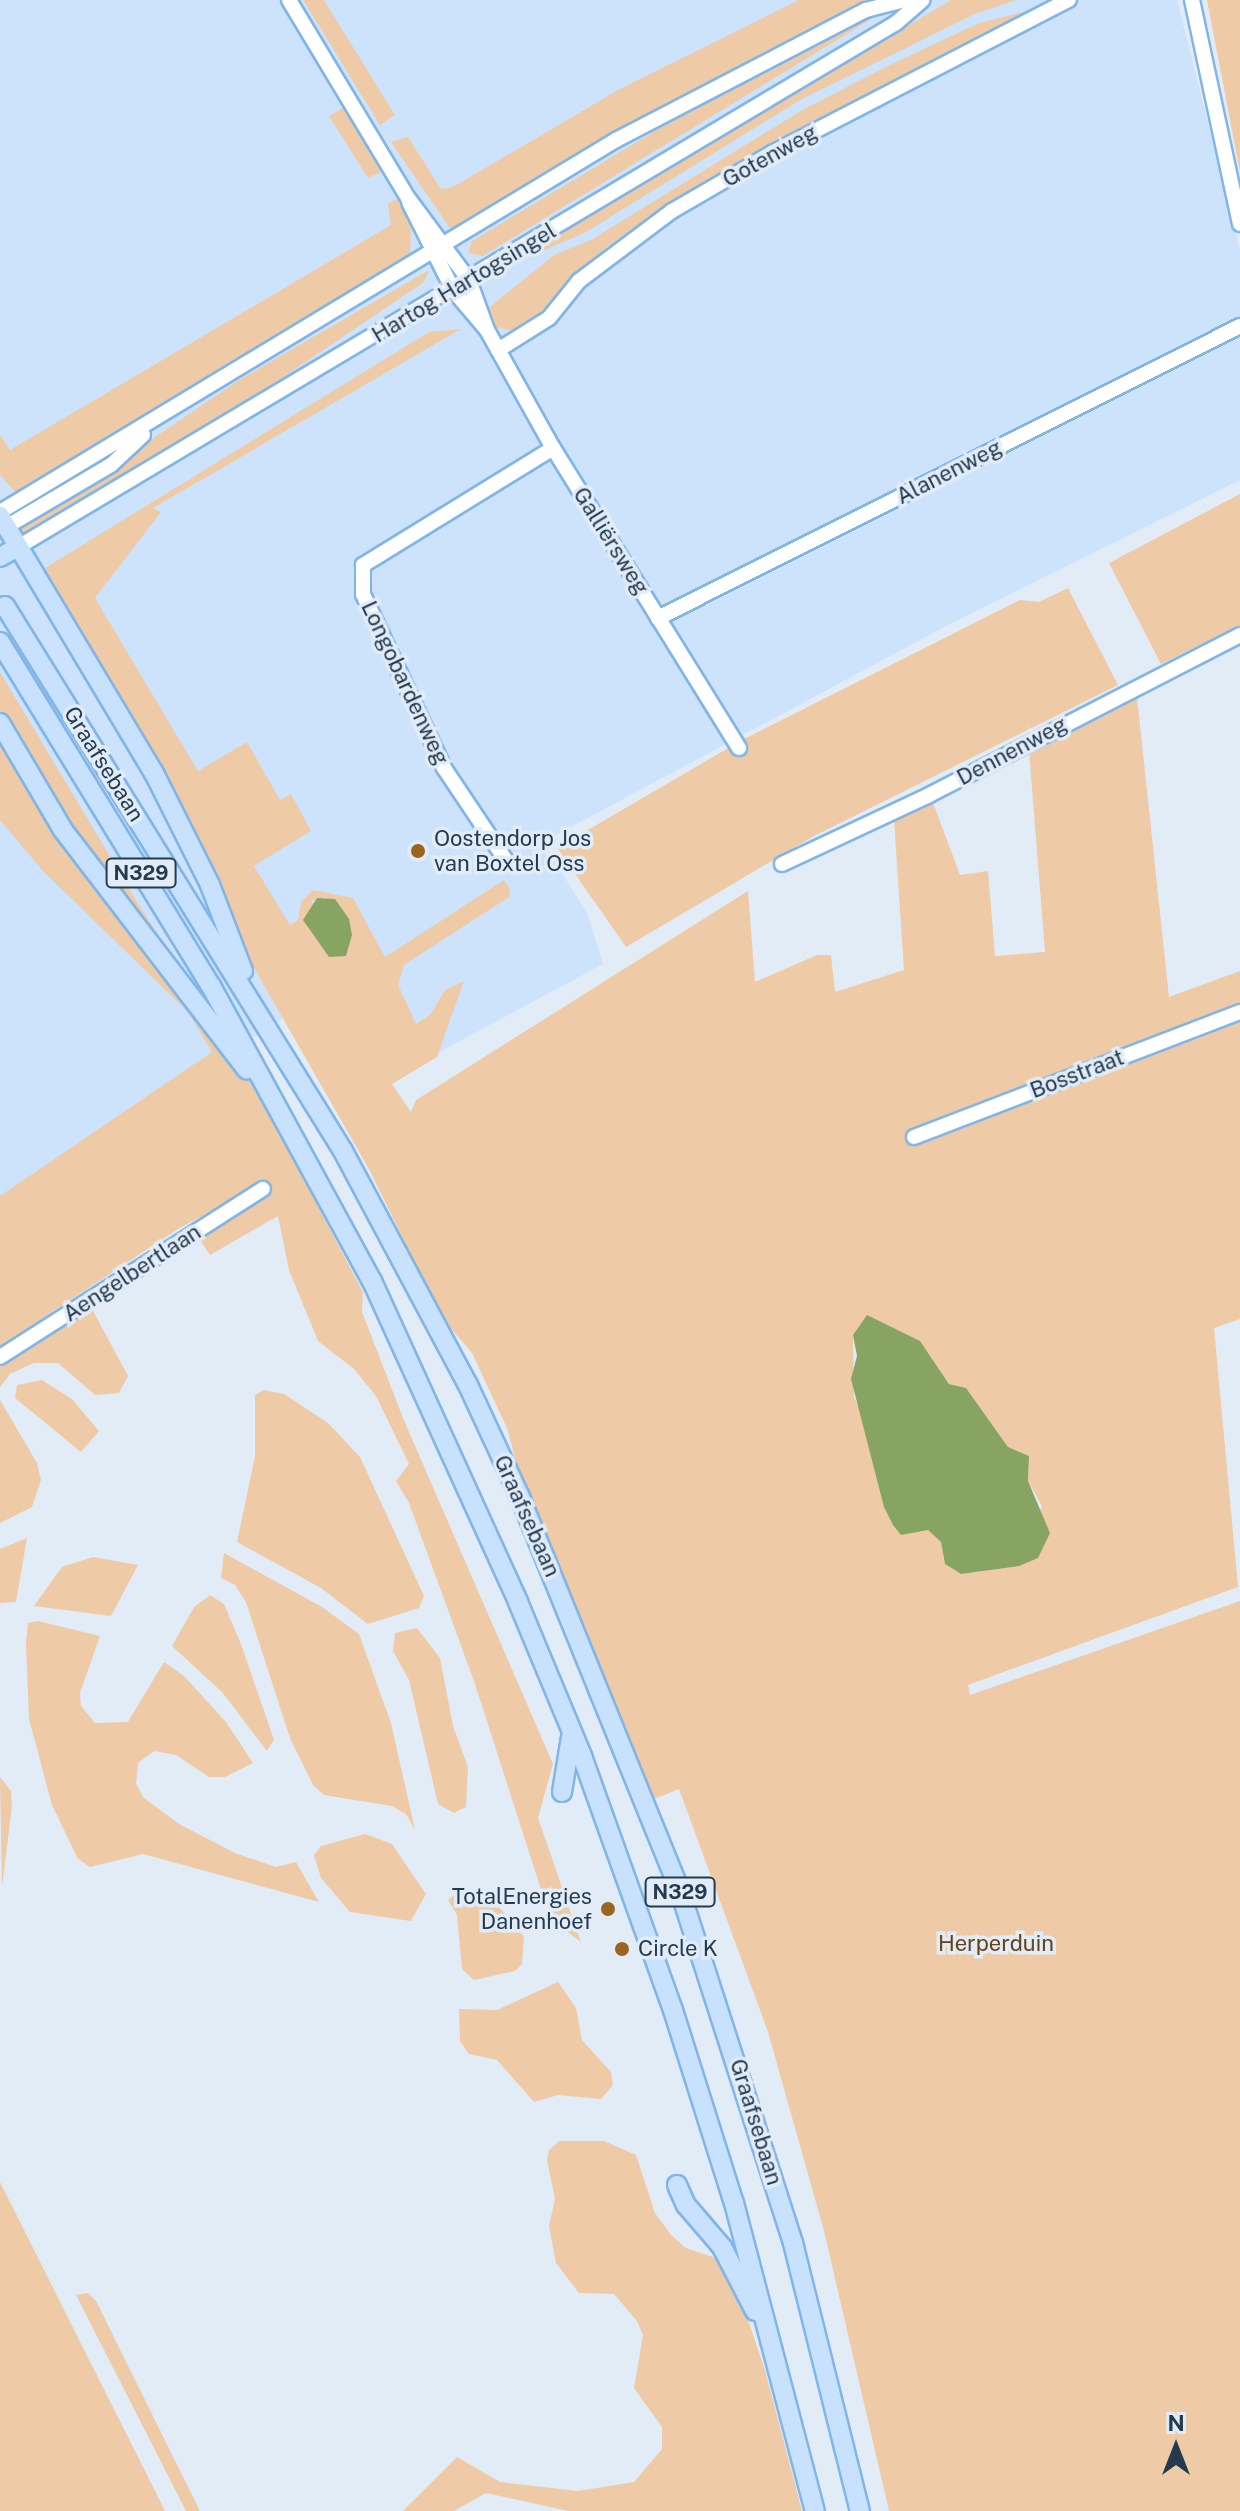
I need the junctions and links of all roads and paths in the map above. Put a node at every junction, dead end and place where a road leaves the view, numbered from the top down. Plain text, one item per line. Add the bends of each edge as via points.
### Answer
1 (289, 0) edge
2 (905, 0) edge
3 (922, 0) edge
4 (1069, 0) edge
5 (1192, 0) edge
6 (408, 198) junction
7 (1240, 224) edge
8 (447, 245) junction
9 (432, 254) junction
10 (469, 280) junction
11 (453, 290) junction
12 (1240, 326) edge
13 (487, 330) junction
14 (498, 350) junction
15 (553, 448) junction
16 (2, 521) edge
17 (18, 547) junction
18 (0, 557) edge
19 (5, 606) dead end
20 (658, 618) junction
21 (1240, 635) edge
22 (0, 642) edge
23 (0, 723) edge
24 (739, 748) dead end
25 (507, 862) dead end
26 (782, 864) dead end
27 (252, 997) junction
28 (1240, 1012) edge
29 (277, 1106) junction
30 (914, 1137) dead end
31 (263, 1189) dead end
32 (0, 1357) edge
33 (571, 1730) junction
34 (562, 1792) dead end
35 (677, 2185) dead end
36 (780, 2363) junction
37 (815, 2511) edge
38 (860, 2511) edge

1 - 6 street, Galliërsweg
2 - 8 street, Hartog Hartogsingel via 866,10 616,140
3 - 10 street, Hartog Hartogsingel via 896,23
4 - 14 street, Gotenweg via 672,211 579,281 549,318
5 - 7 street
6 - 8 street, Galliërsweg
6 - 9 street, Galliërsweg
8 - 9 street, Hartog Hartogsingel
8 - 10 street, Galliërsweg
9 - 11 street, Galliërsweg
9 - 16 street, Hartog Hartogsingel via 161,418 111,465
10 - 11 street, Hartog Hartogsingel
10 - 13 street, Galliërsweg
11 - 13 street, Galliërsweg
11 - 17 street, Hartog Hartogsingel
12 - 20 street, Alanenweg
13 - 14 street, Galliërsweg
14 - 15 street, Galliërsweg
15 - 20 street, Galliërsweg
15 - 25 street, Longobardenweg via 363,565 363,594 444,768
16 - 17 main road, N329
17 - 18 main road, Hartog Hartogsingel
17 - 27 main road, N329 via 154,773 210,885
19 - 27 main road, Graafsebaan / N329
20 - 24 street, Galliërsweg
21 - 26 street, Dennenweg via 929,795
22 - 29 main road, Graafsebaan / N329 via 182,938
23 - 29 main road, N329 via 71,840
27 - 38 main road, Graafsebaan / N329 via 358,1177 468,1385 633,1768 680,1891 784,2214
28 - 30 street, Bosstraat
29 - 33 main road, Graafsebaan / N329 via 372,1281
31 - 32 street, Aengelbertlaan
33 - 34 main road
33 - 36 main road, Graafsebaan / N329 via 673,2010
35 - 36 main road via 737,2272
36 - 37 main road, Graafsebaan / N329

